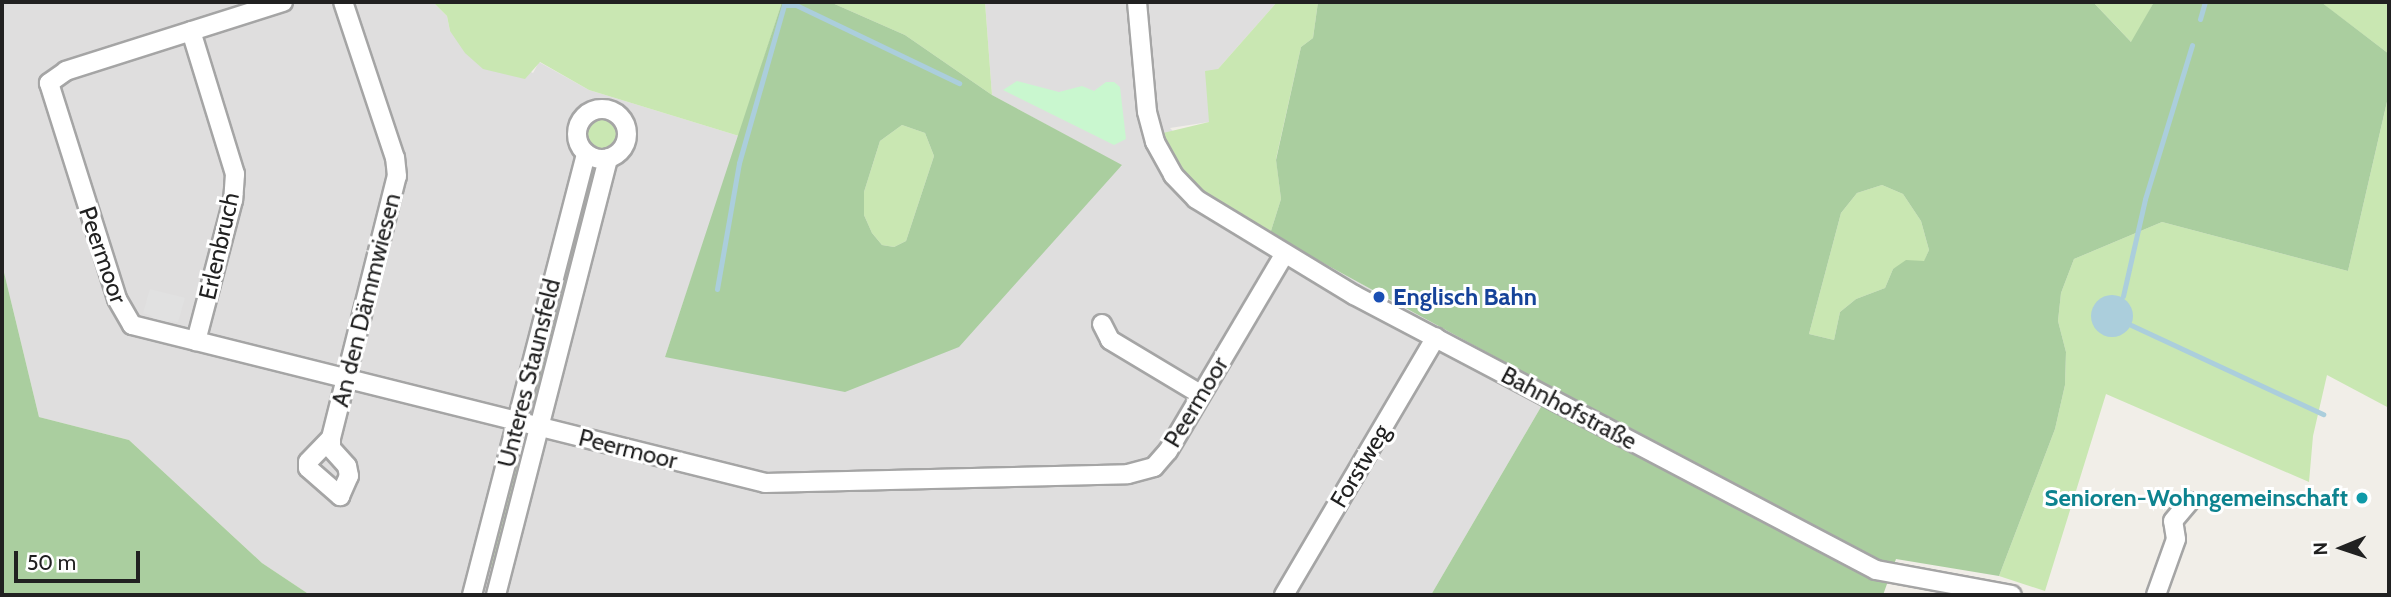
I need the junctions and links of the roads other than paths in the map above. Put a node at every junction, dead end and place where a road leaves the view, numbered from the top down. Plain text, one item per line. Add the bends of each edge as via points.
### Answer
1 (283, 2) edge
2 (344, 2) edge
3 (1137, 2) edge
4 (191, 31) junction
5 (586, 153) junction
6 (608, 158) junction
7 (1284, 255) junction
8 (1102, 324) dead end
9 (1436, 337) junction
10 (196, 341) junction
11 (346, 378) junction
12 (1200, 394) junction
13 (516, 422) junction
14 (538, 427) junction
15 (331, 438) dead end
16 (2189, 502) dead end
17 (478, 594) edge
18 (496, 595) edge
19 (1284, 595) edge
20 (2012, 595) edge
21 (2156, 595) edge

1 - 4 street
2 - 11 street, An den Dämmwiesen via 396,158 397,177
3 - 7 street, Bahnhofstraße via 1147,112 1173,175 1196,199
4 - 10 street, Erlenbruch via 235,174 233,200
4 - 10 street, Peermoor via 56,75 49,83 123,313 132,325
5 - 6 street
5 - 6 street, Unteres Staunsfeld via 578,141 579,125 590,112 607,110 621,118 626,136 621,149
5 - 13 street, Unteres Staunsfeld
6 - 14 street, Unteres Staunsfeld
7 - 9 street, Bahnhofstraße
7 - 12 street, Peermoor
8 - 12 street via 1110,340
9 - 19 street, Forstweg
9 - 20 street, Bahnhofstraße via 1876,570
10 - 11 street, Peermoor
11 - 13 street, Peermoor
11 - 15 street, An den Dämmwiesen
12 - 14 street, Peermoor via 1154,467 1128,474 765,483
13 - 14 street, Peermoor
13 - 17 street, Unteres Staunsfeld
14 - 18 street, Unteres Staunsfeld
16 - 21 street via 2173,521 2176,539

